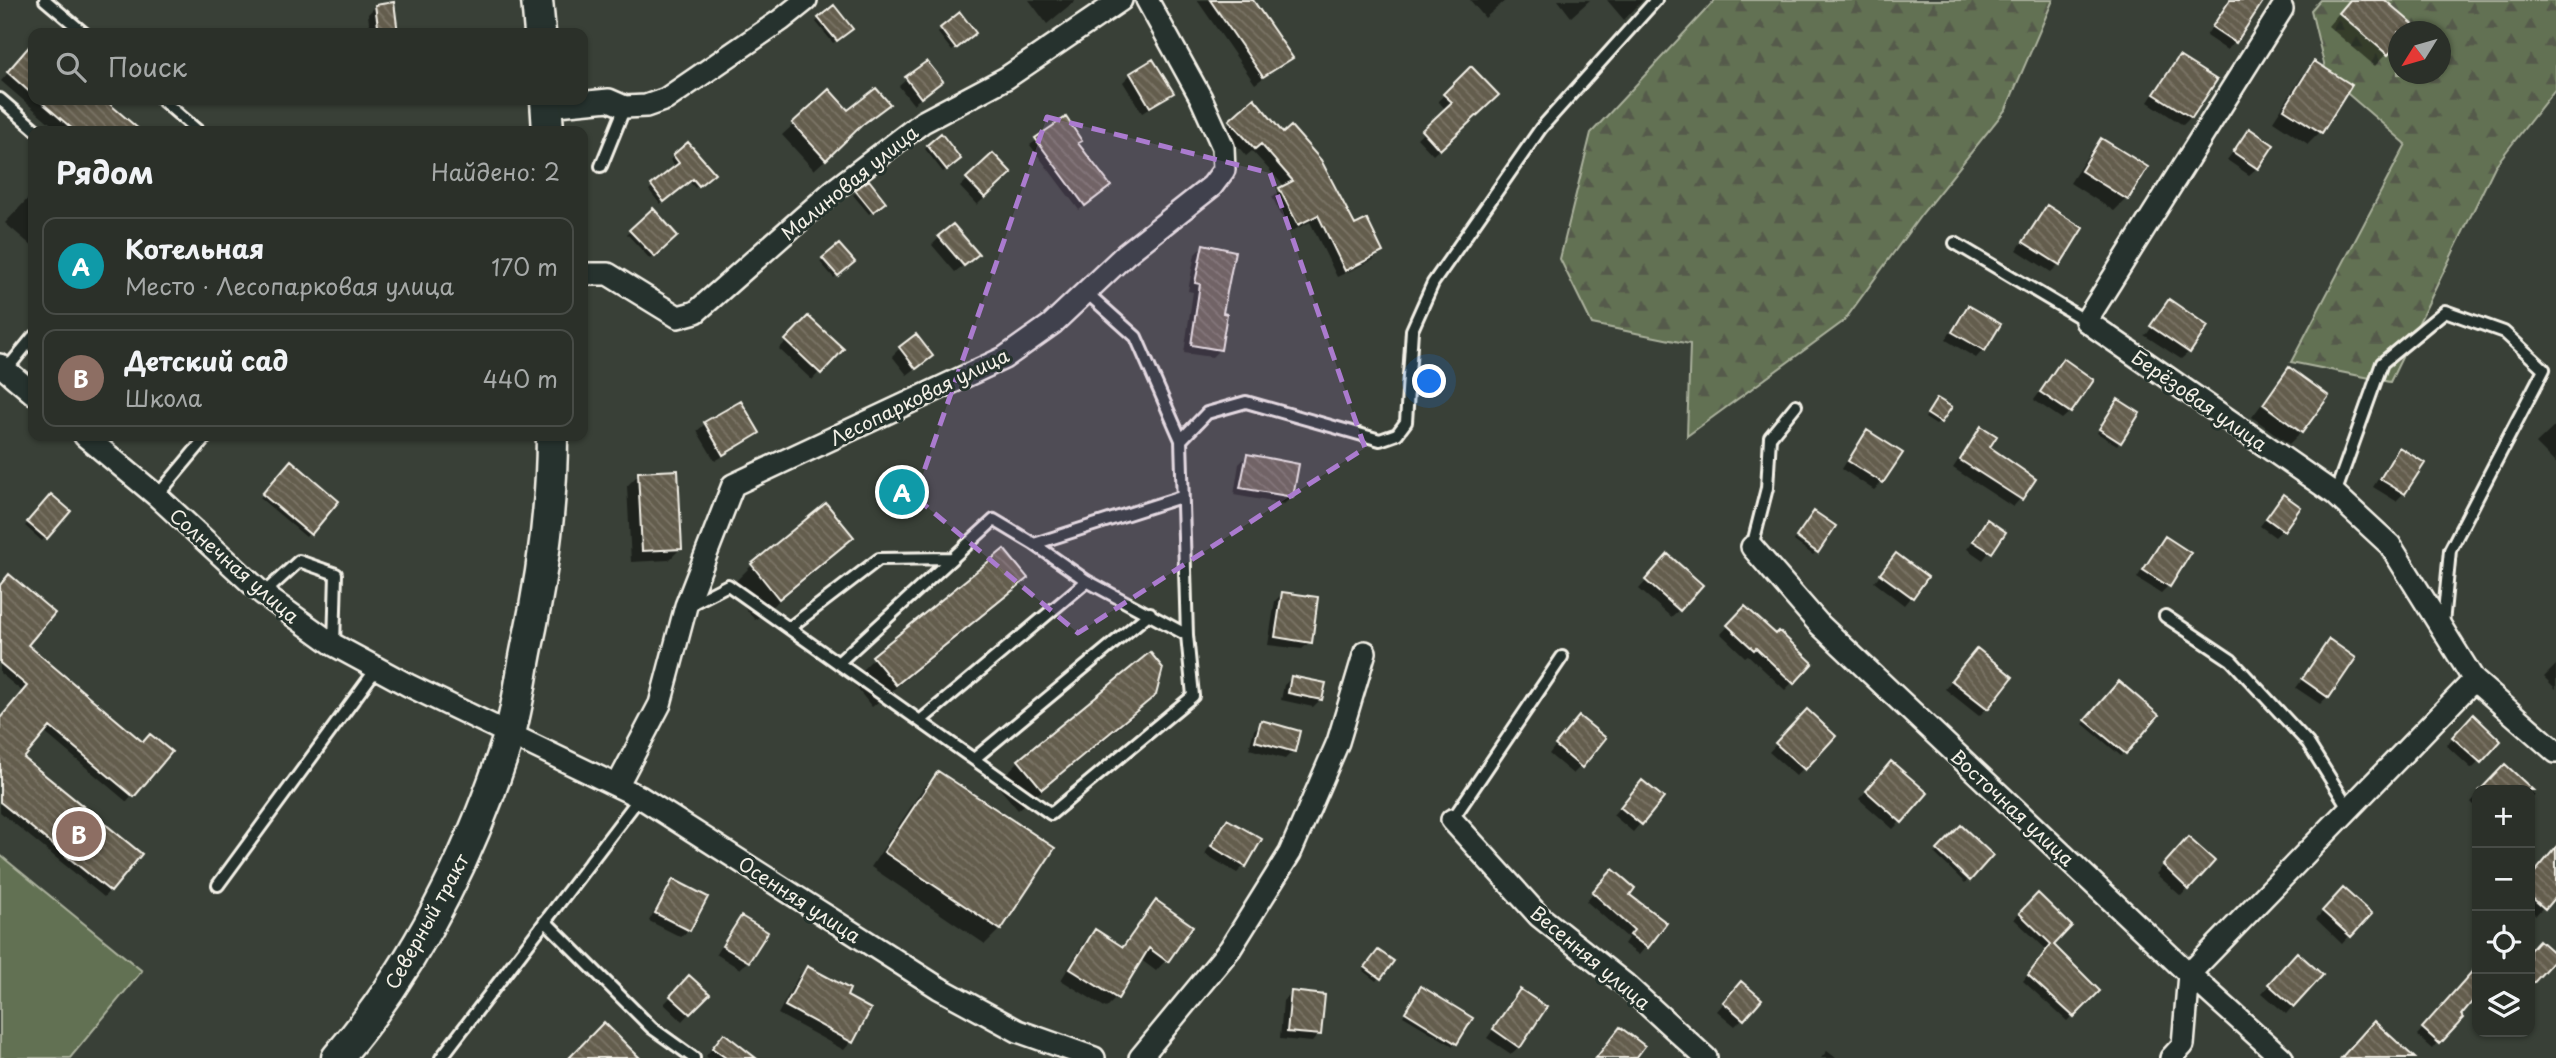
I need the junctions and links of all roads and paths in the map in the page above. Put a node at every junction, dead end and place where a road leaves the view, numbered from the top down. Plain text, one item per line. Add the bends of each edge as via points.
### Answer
1 (45, 0) edge
2 (537, 0) edge
3 (806, 0) edge
4 (1121, 0) edge
5 (1147, 0) edge
6 (1656, 0) edge
7 (2282, 9) dead end
8 (78, 28) edge
9 (540, 28) edge
10 (0, 99) edge
11 (588, 104) edge
12 (168, 105) edge
13 (583, 105) edge
14 (625, 107) junction
15 (547, 112) edge
16 (31, 126) edge
17 (192, 126) edge
18 (601, 166) dead end
19 (1955, 243) dead end
20 (588, 274) edge
21 (1086, 292) junction
22 (2086, 321) junction
23 (28, 342) edge
24 (3, 368) edge
25 (28, 389) edge
26 (1796, 405) dead end
27 (1181, 440) junction
28 (91, 441) edge
29 (203, 441) edge
30 (552, 441) edge
31 (2335, 494) junction
32 (157, 496) junction
33 (1181, 497) junction
34 (1034, 544) junction
35 (1752, 547) joint
36 (952, 558) junction
37 (1087, 580) junction
38 (263, 594) junction
39 (686, 606) junction
40 (1150, 613) junction
41 (2165, 616) dead end
42 (789, 628) junction
43 (2443, 630) junction
44 (1187, 635) junction
45 (334, 645) junction
46 (1365, 652) dead end
47 (1562, 657) dead end
48 (838, 663) junction
49 (377, 668) junction
50 (2474, 680) junction
51 (920, 721) junction
52 (510, 733) junction
53 (2556, 752) edge
54 (974, 759) junction
55 (617, 786) junction
56 (640, 797) junction
57 (2348, 807) junction
58 (1452, 820) joint
59 (218, 885) dead end
60 (545, 921) junction
61 (2189, 974) junction
62 (337, 1058) edge
63 (441, 1058) edge
64 (694, 1058) edge
65 (1094, 1058) edge
66 (1140, 1058) edge
67 (1705, 1058) edge
68 (2171, 1058) edge
69 (2282, 1058) edge

1 - 8 lane
2 - 9 main road
3 - 14 street via 666,99
4 - 20 street, Малиновая улица via 1006,78 923,122 834,190 696,312 678,317 608,274
5 - 21 street, Лесопарковая улица via 1201,98 1223,147 1224,170 1212,186
6 - 27 lane via 1541,128 1433,283 1412,330 1406,422 1396,435 1380,440 1246,401 1207,412
7 - 22 street
10 - 16 lane
11 - 14 street via 609,100
12 - 17 lane
13 - 15 street
14 - 18 lane
19 - 22 lane
21 - 27 lane via 1136,337
21 - 39 street, Лесопарковая улица via 1052,324 1003,358 733,485
22 - 31 street, Берёзовая улица
23 - 24 lane
24 - 25 street
26 - 35 lane via 1770,437 1767,488
27 - 33 lane
28 - 32 street, Солнечная улица
29 - 32 lane
30 - 52 main road, Северный тракт via 541,584
31 - 43 street, Берёзовая улица via 2390,545
31 - 43 lane via 2382,363 2445,311 2504,332 2544,369 2450,550
32 - 38 street, Солнечная улица
33 - 34 lane
33 - 44 lane
34 - 36 lane via 994,520
34 - 37 lane
35 - 61 street, Восточная улица via 1819,624
36 - 42 lane via 879,559
36 - 48 lane
37 - 40 lane
37 - 51 lane
38 - 45 street, Солнечная улица
38 - 45 lane via 299,561 336,574
39 - 42 lane via 729,585
39 - 55 street, Лесопарковая улица via 660,704
40 - 44 lane
40 - 54 lane
41 - 57 lane via 2231,660 2308,743
42 - 48 lane
43 - 50 street, Берёзовая улица
44 - 54 lane via 1193,696 1051,814
45 - 49 street, Солнечная улица
46 - 66 street via 1338,742 1290,853 1230,949
47 - 58 lane
48 - 51 lane
49 - 52 street, Солнечная улица
49 - 59 lane
50 - 53 street, Берёзовая улица
50 - 57 street
51 - 54 lane
52 - 55 street, Осенняя улица
52 - 62 main road, Северный тракт via 467,849 437,910 366,1024
55 - 56 street, Осенняя улица
56 - 60 lane
56 - 65 street, Осенняя улица via 939,988 1018,1031
57 - 61 street
58 - 67 street, Весенняя улица via 1539,916 1626,985
60 - 63 lane
60 - 64 lane via 652,1028
61 - 68 street via 2183,1045
61 - 69 street, Восточная улица

